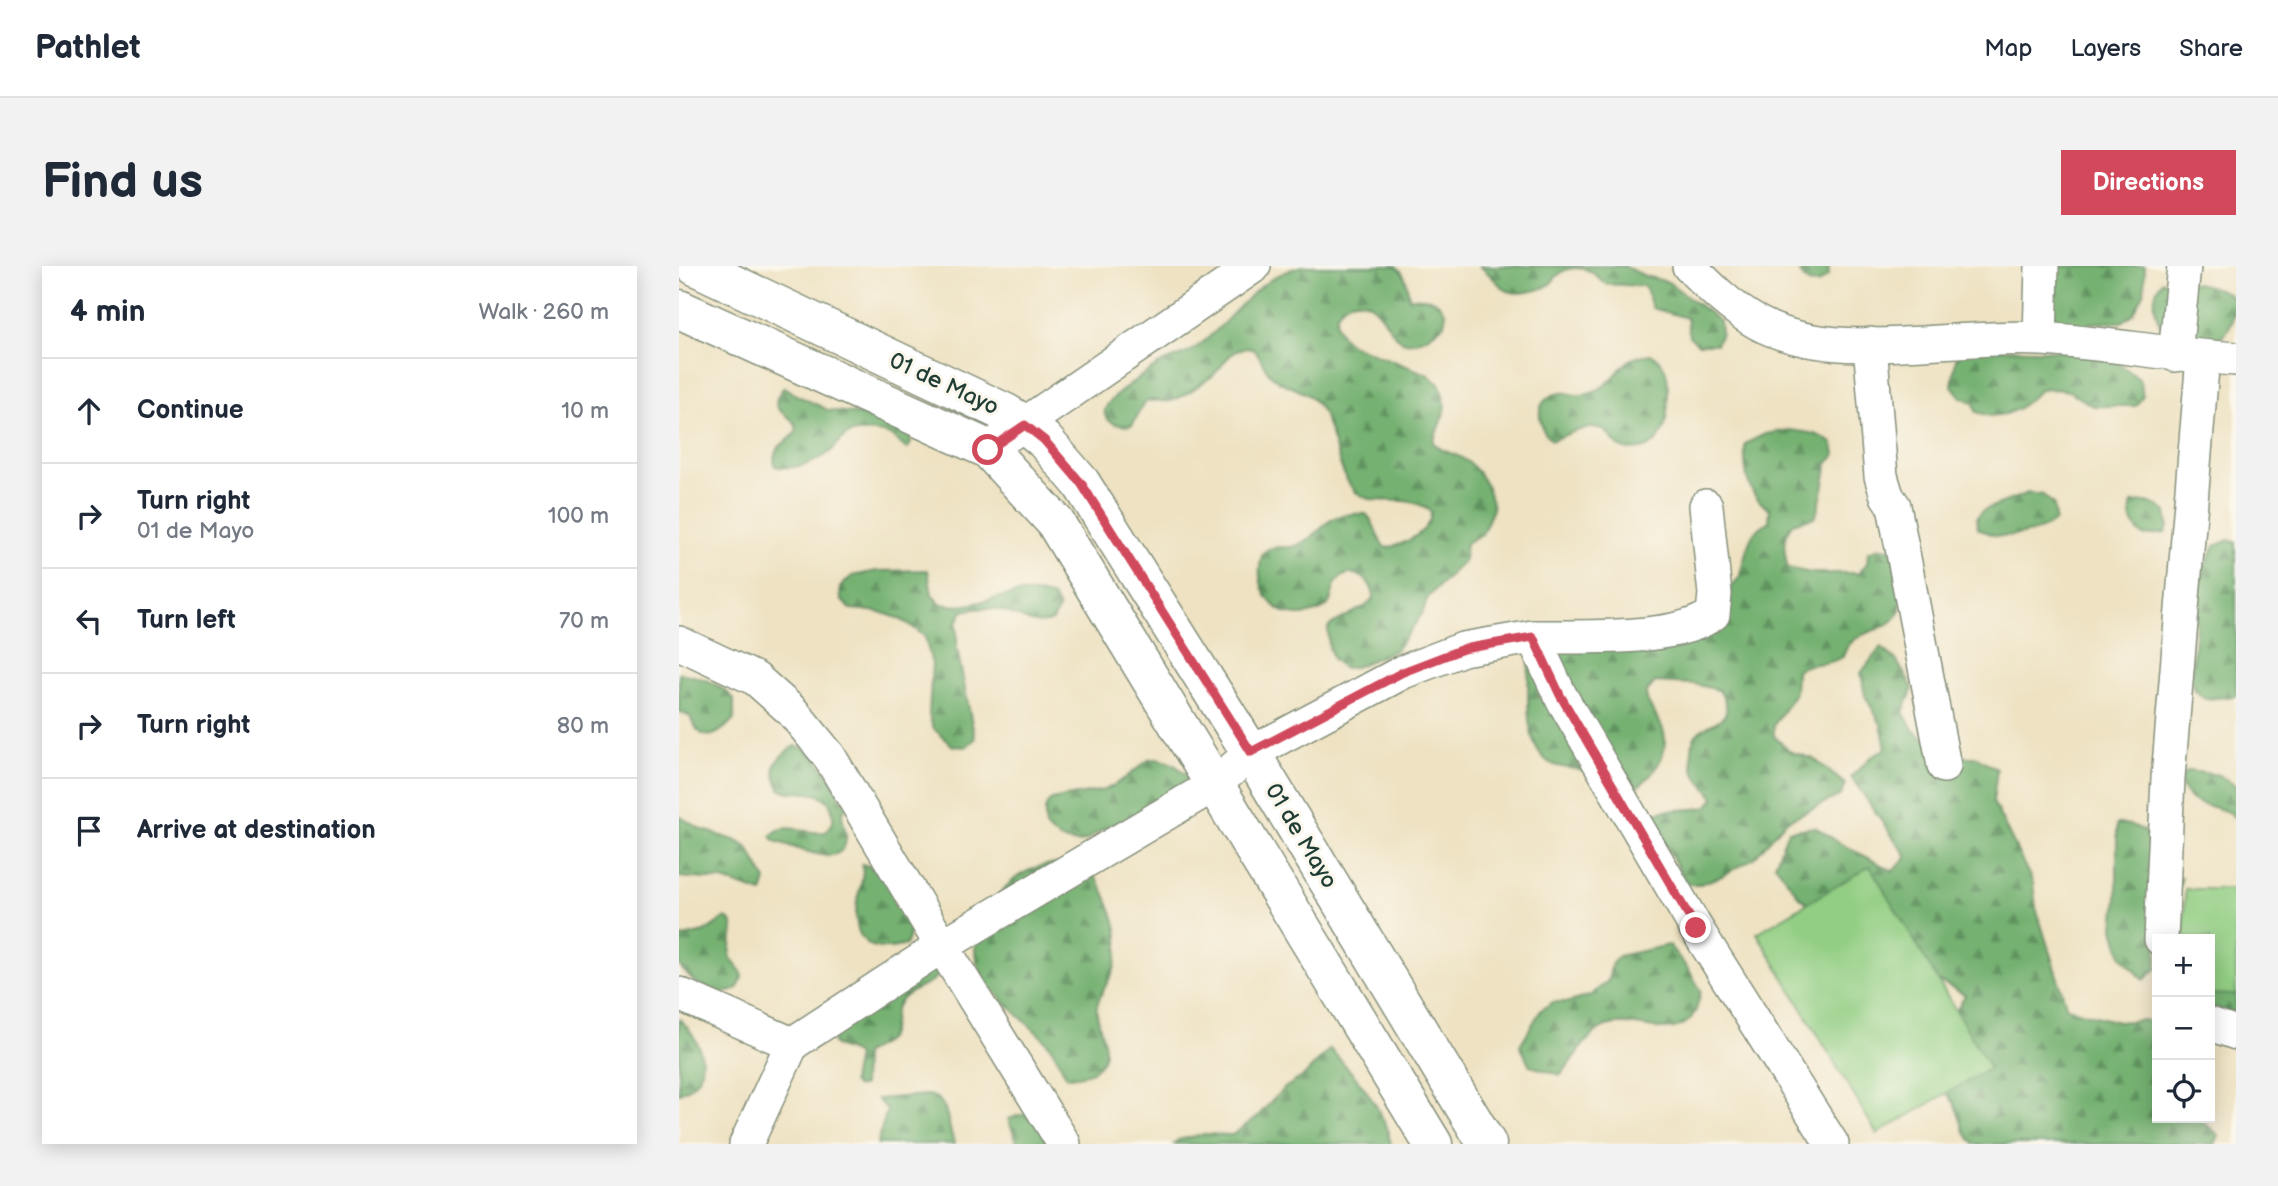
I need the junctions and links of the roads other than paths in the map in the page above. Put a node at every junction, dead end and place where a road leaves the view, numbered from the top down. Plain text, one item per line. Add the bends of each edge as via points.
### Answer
1 (695, 266) edge
2 (1254, 266) edge
3 (1689, 266) edge
4 (2042, 266) edge
5 (2185, 266) edge
6 (1716, 279) edge
7 (679, 309) edge
8 (2040, 338) junction
9 (1870, 344) junction
10 (2189, 356) junction
11 (2236, 359) edge
12 (1025, 425) junction
13 (988, 450) junction
14 (1706, 506) dead end
15 (1533, 637) junction
16 (679, 643) edge
17 (1251, 752) junction
18 (1944, 765) dead end
19 (1214, 785) junction
20 (2161, 934) edge
21 (942, 946) junction
22 (679, 994) edge
23 (2215, 1026) edge
24 (2236, 1033) edge
25 (792, 1044) junction
26 (746, 1144) edge
27 (1064, 1144) edge
28 (1433, 1144) edge
29 (1487, 1144) edge
30 (1832, 1144) edge

1 - 12 street, 01 de Mayo
2 - 12 street
3 - 6 street
4 - 8 street
5 - 10 street
6 - 9 street via 1739,312 1761,324 1822,342
7 - 13 street, 01 de Mayo
8 - 9 street
8 - 10 street
9 - 18 street via 1881,476 1894,506
10 - 11 street
10 - 20 street
12 - 13 street
12 - 17 street, 01 de Mayo via 1081,483
13 - 19 street, 01 de Mayo via 1055,522
14 - 15 street via 1713,614 1684,628 1639,634
15 - 17 street via 1463,649 1403,672
15 - 30 street via 1560,695 1696,928
16 - 21 street via 756,679 792,711 829,756
17 - 19 street
17 - 29 street, 01 de Mayo
19 - 21 street
19 - 28 street, 01 de Mayo
21 - 25 street
21 - 27 street
22 - 25 street
23 - 24 street
25 - 26 street

